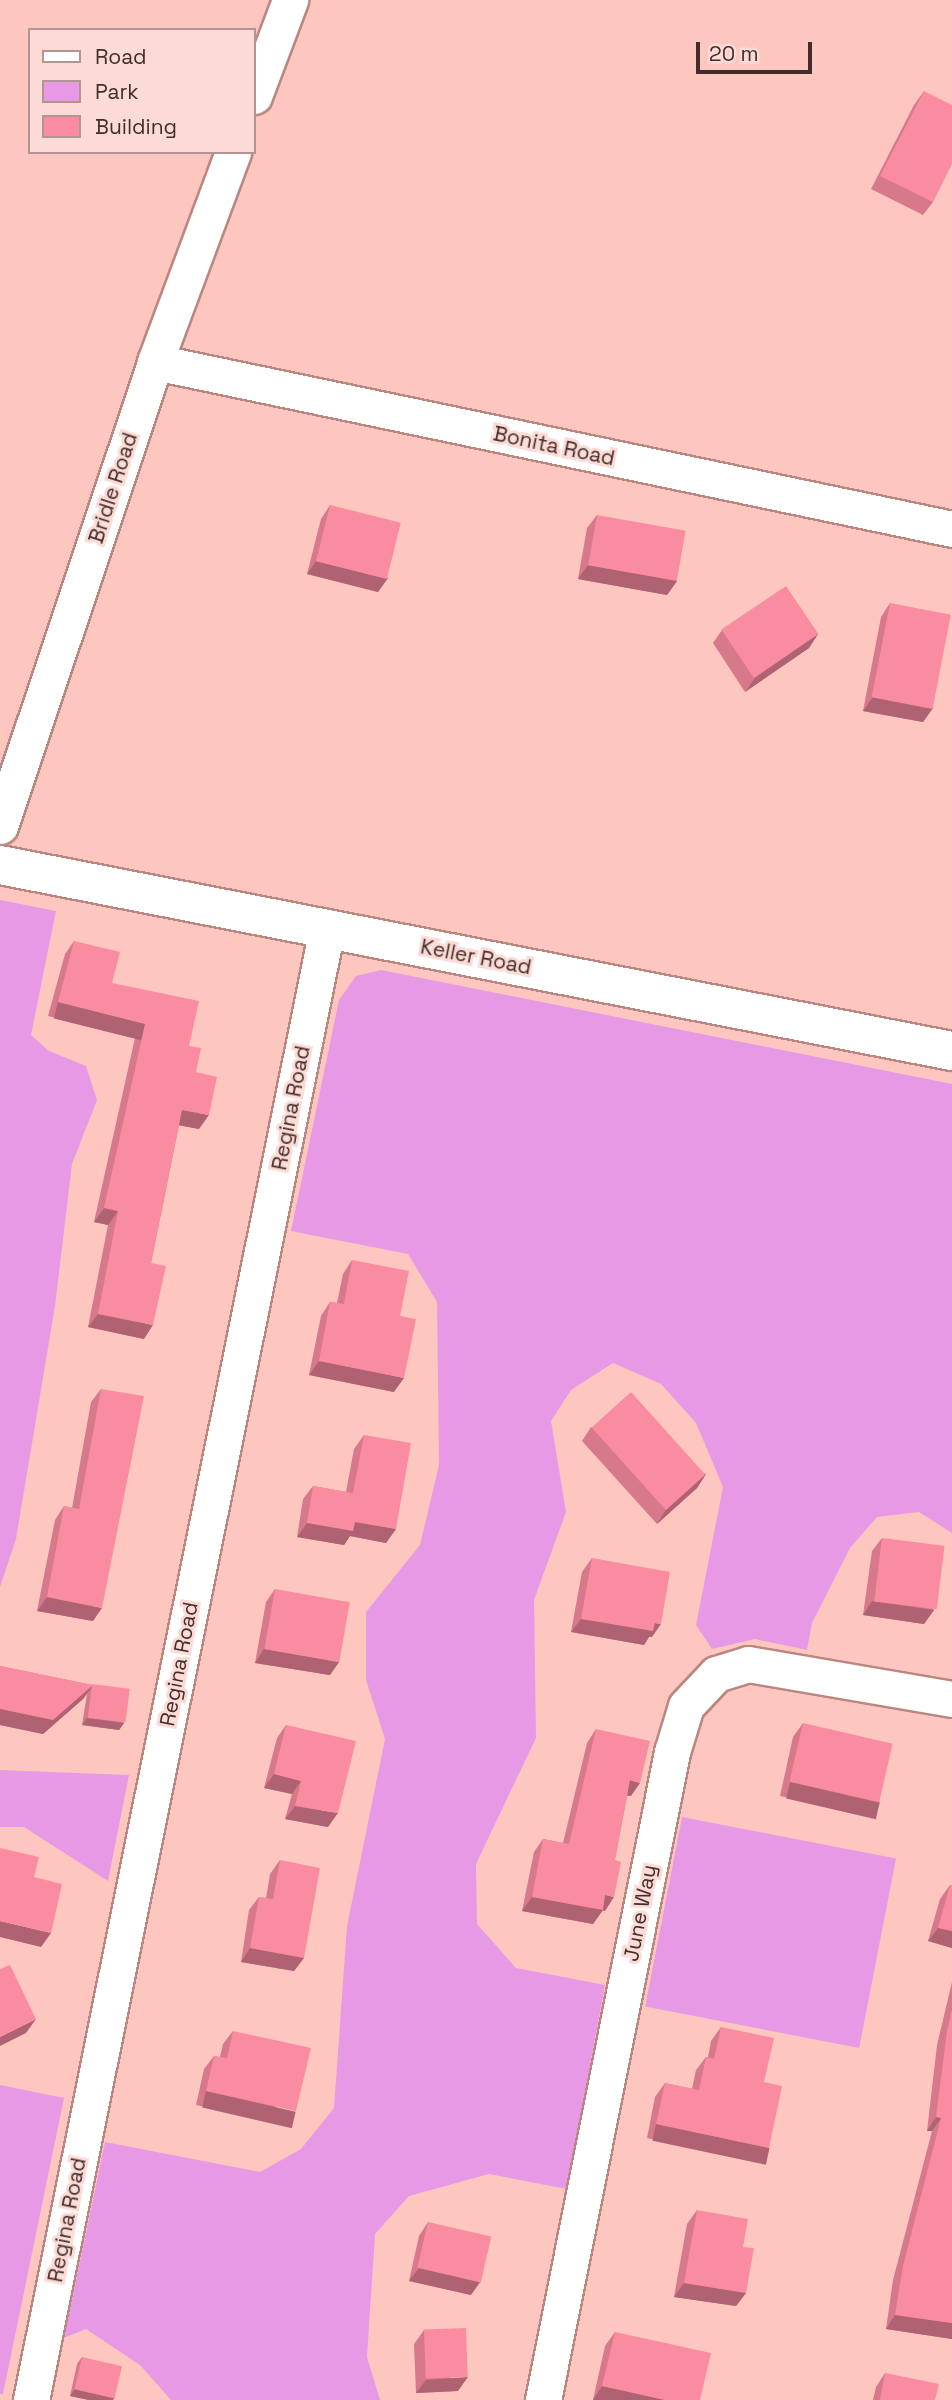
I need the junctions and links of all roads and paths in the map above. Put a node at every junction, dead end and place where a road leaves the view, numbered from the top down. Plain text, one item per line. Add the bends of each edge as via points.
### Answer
1 (290, 0) edge
2 (256, 91) edge
3 (232, 154) edge
4 (155, 362) junction
5 (952, 529) edge
6 (0, 826) edge
7 (0, 865) edge
8 (327, 928) junction
9 (952, 1051) edge
10 (952, 1699) edge
11 (31, 2400) edge
12 (543, 2400) edge

1 - 2 street
3 - 4 street, Bridle Road
4 - 5 street, Bonita Road
4 - 6 street, Bridle Road
7 - 8 street, Keller Road
8 - 9 street, Keller Road
8 - 11 street, Regina Road
10 - 12 street, June Way via 748,1664 716,1674 686,1706 672,1752

